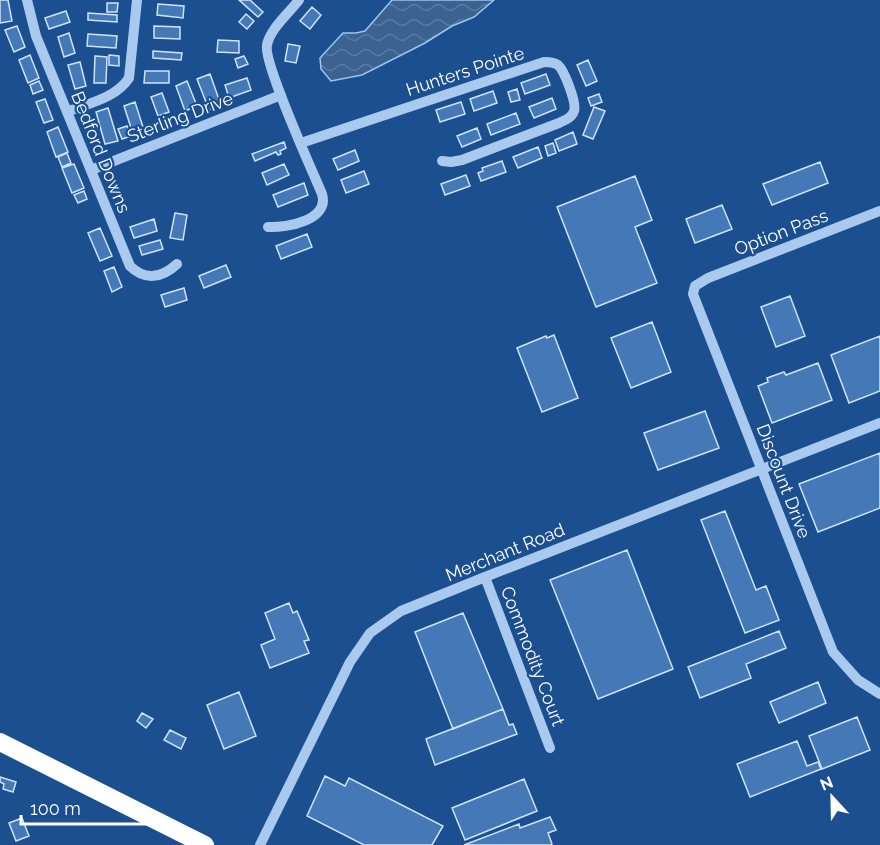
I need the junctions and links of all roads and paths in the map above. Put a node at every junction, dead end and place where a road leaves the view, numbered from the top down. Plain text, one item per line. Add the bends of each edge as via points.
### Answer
1 (27, 0) edge
2 (137, 0) edge
3 (299, 0) edge
4 (281, 95) junction
5 (67, 112) junction
6 (301, 143) junction
7 (442, 161) dead end
8 (91, 170) junction
9 (880, 211) edge
10 (268, 227) dead end
11 (177, 264) dead end
12 (695, 286) joint
13 (880, 423) edge
14 (762, 469) junction
15 (485, 577) junction
16 (880, 694) edge
17 (0, 742) edge
18 (550, 748) dead end
19 (205, 845) edge
20 (260, 845) edge

1 - 5 street, Bedford Downs via 31,22
2 - 5 street via 125,85
3 - 4 street via 266,47
4 - 6 street
4 - 8 street, Sterling Drive
5 - 8 street, Bedford Downs
6 - 7 street, Hunters Pointe via 544,62 561,68 574,101 572,116 462,160
6 - 10 street via 323,205 308,219
8 - 11 street, Bedford Downs via 130,266 148,276 165,273
9 - 12 street, Option Pass
12 - 14 street, Discount Drive via 695,300
13 - 14 street, Merchant Road
14 - 15 street, Merchant Road
14 - 16 street, Discount Drive via 833,652 858,680
15 - 18 street, Commodity Court
15 - 20 street, Merchant Road via 401,611 370,633 350,662
17 - 19 highway

